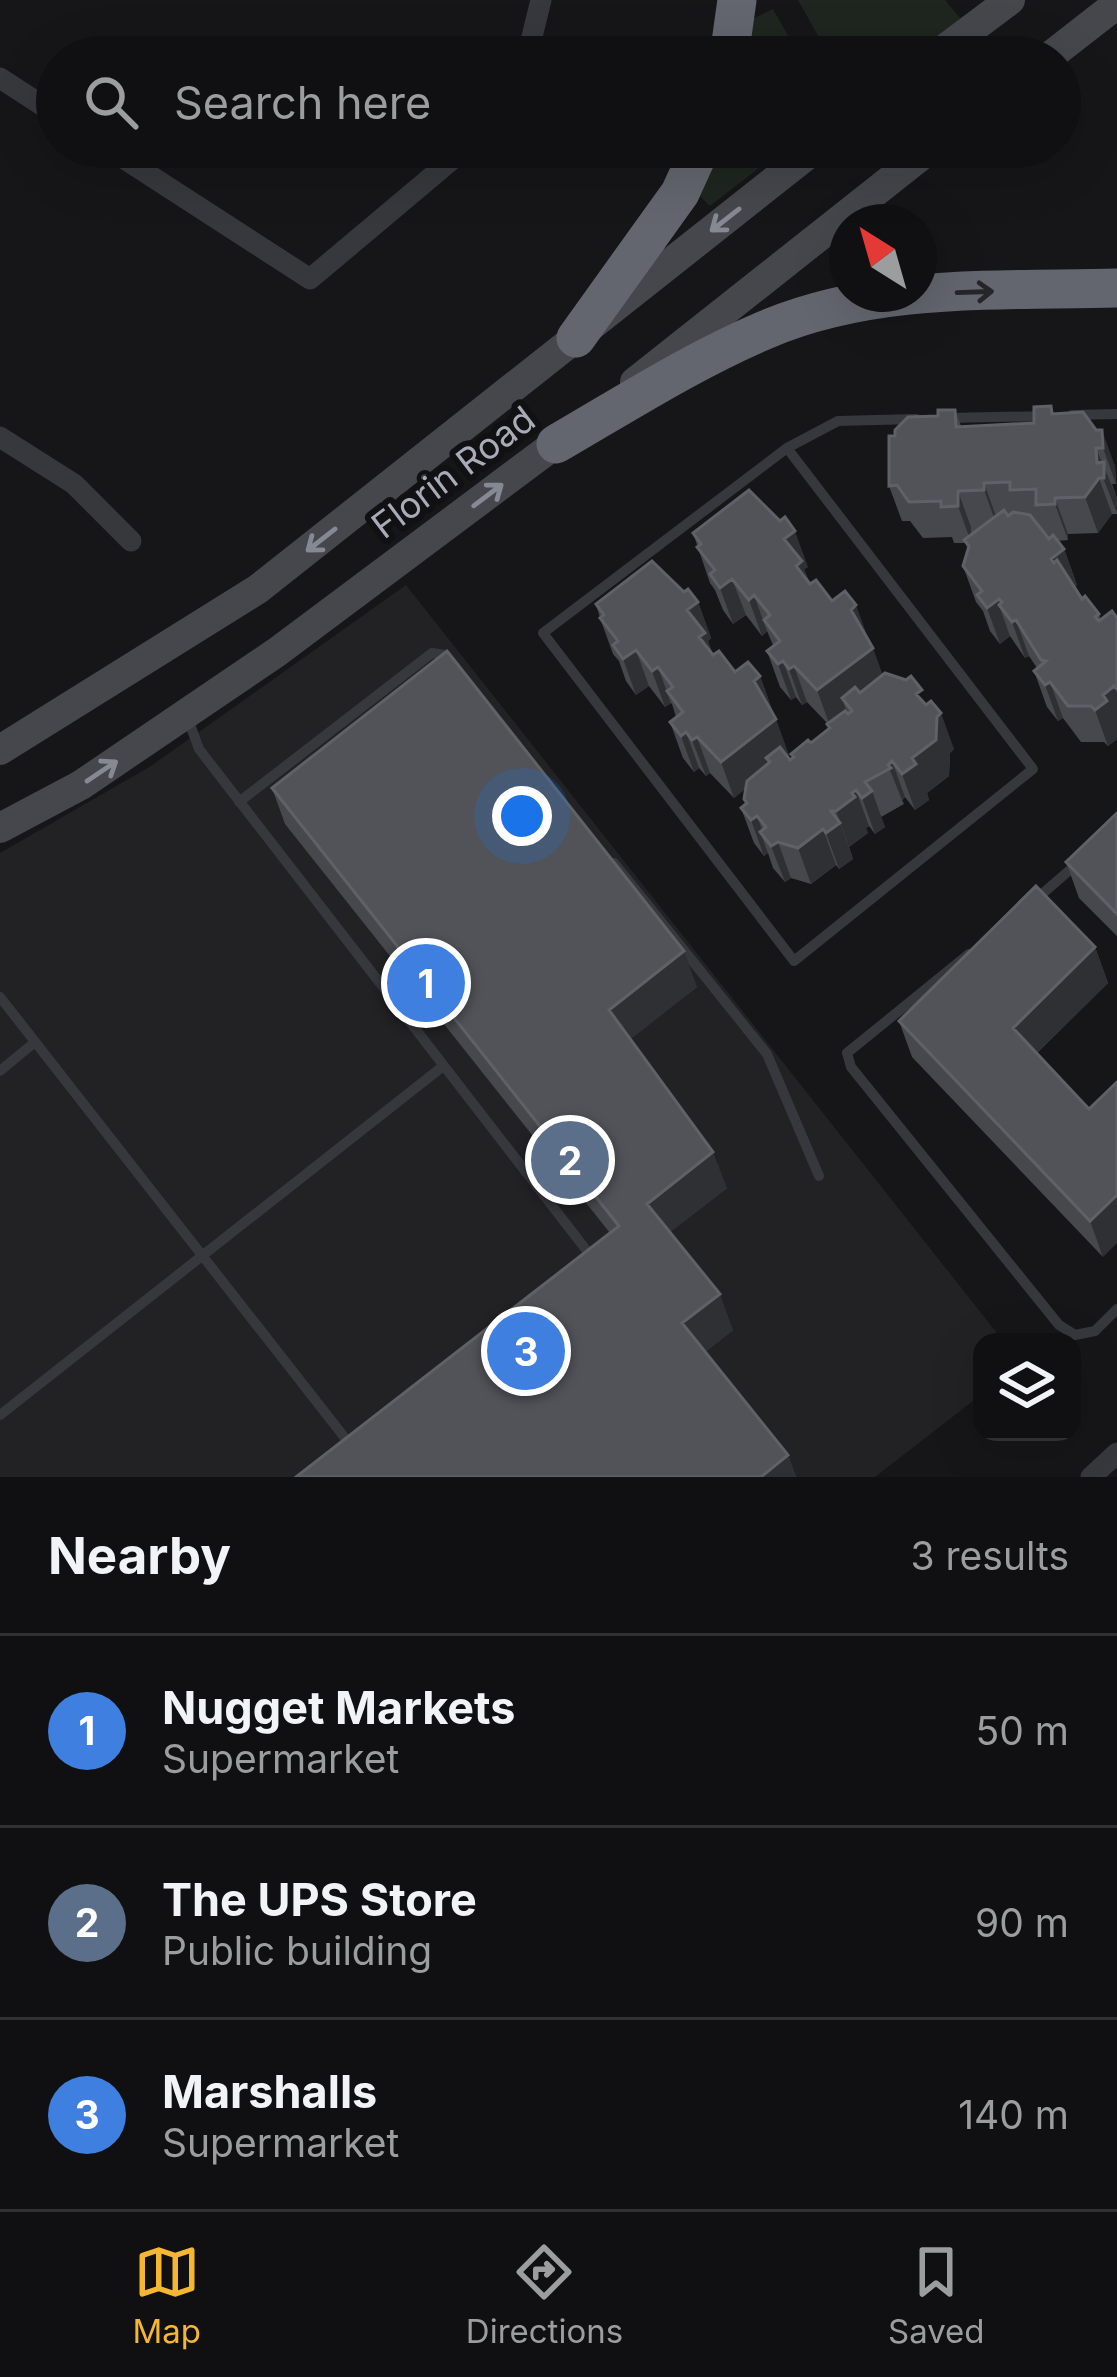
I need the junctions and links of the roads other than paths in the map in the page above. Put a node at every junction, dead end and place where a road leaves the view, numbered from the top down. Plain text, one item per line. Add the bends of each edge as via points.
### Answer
1 (541, 0) edge
2 (737, 0) edge
3 (1010, 0) edge
4 (1117, 4) edge
5 (532, 36) edge
6 (732, 36) edge
7 (962, 36) edge
8 (1075, 36) edge
9 (0, 78) edge
10 (36, 101) edge
11 (138, 168) edge
12 (442, 168) edge
13 (691, 168) edge
14 (791, 168) edge
15 (905, 168) edge
16 (1117, 288) edge
17 (576, 338) junction
18 (1117, 414) edge
19 (0, 437) edge
20 (556, 444) junction
21 (787, 448) junction
22 (131, 541) dead end
23 (460, 673) edge
24 (186, 714) junction
25 (0, 751) edge
26 (239, 802) junction
27 (0, 828) edge
28 (1088, 854) edge
29 (608, 855) edge
30 (1023, 910) edge
31 (988, 939) edge
32 (0, 997) edge
33 (35, 1042) junction
34 (442, 1067) junction
35 (0, 1071) edge
36 (819, 1175) dead end
37 (202, 1256) junction
38 (580, 1273) edge
39 (1117, 1309) edge
40 (0, 1414) edge
41 (371, 1437) edge
42 (354, 1450) junction
43 (1116, 1454) edge
44 (337, 1463) edge
45 (1091, 1477) edge

1 - 5 street
2 - 6 highway
3 - 7 main road
4 - 8 main road
9 - 10 street
11 - 12 street via 310,279
13 - 17 highway
14 -> 17 main road, Florin Road
15 - 20 main road, Florin Road
20 -> 16 highway via 768,328 857,302
17 -> 25 main road, Florin Road via 258,590
18 - 21 lane via 838,422
19 - 22 street via 74,484
24 -> 20 main road, Florin Road
21 - 21 lane via 543,633 794,961 1033,769
23 - 26 lane via 433,653
24 - 26 lane via 199,749
27 -> 24 main road, Florin Road
26 - 34 lane
28 - 30 lane
29 - 36 lane via 767,1054
31 - 39 lane via 847,1053 851,1067 1059,1325 1076,1335
32 - 33 lane
33 - 35 lane
33 - 37 lane
34 - 37 lane
34 - 38 lane via 595,1261
37 - 40 lane
37 - 42 lane
41 - 42 lane
42 - 44 lane
43 - 45 street

